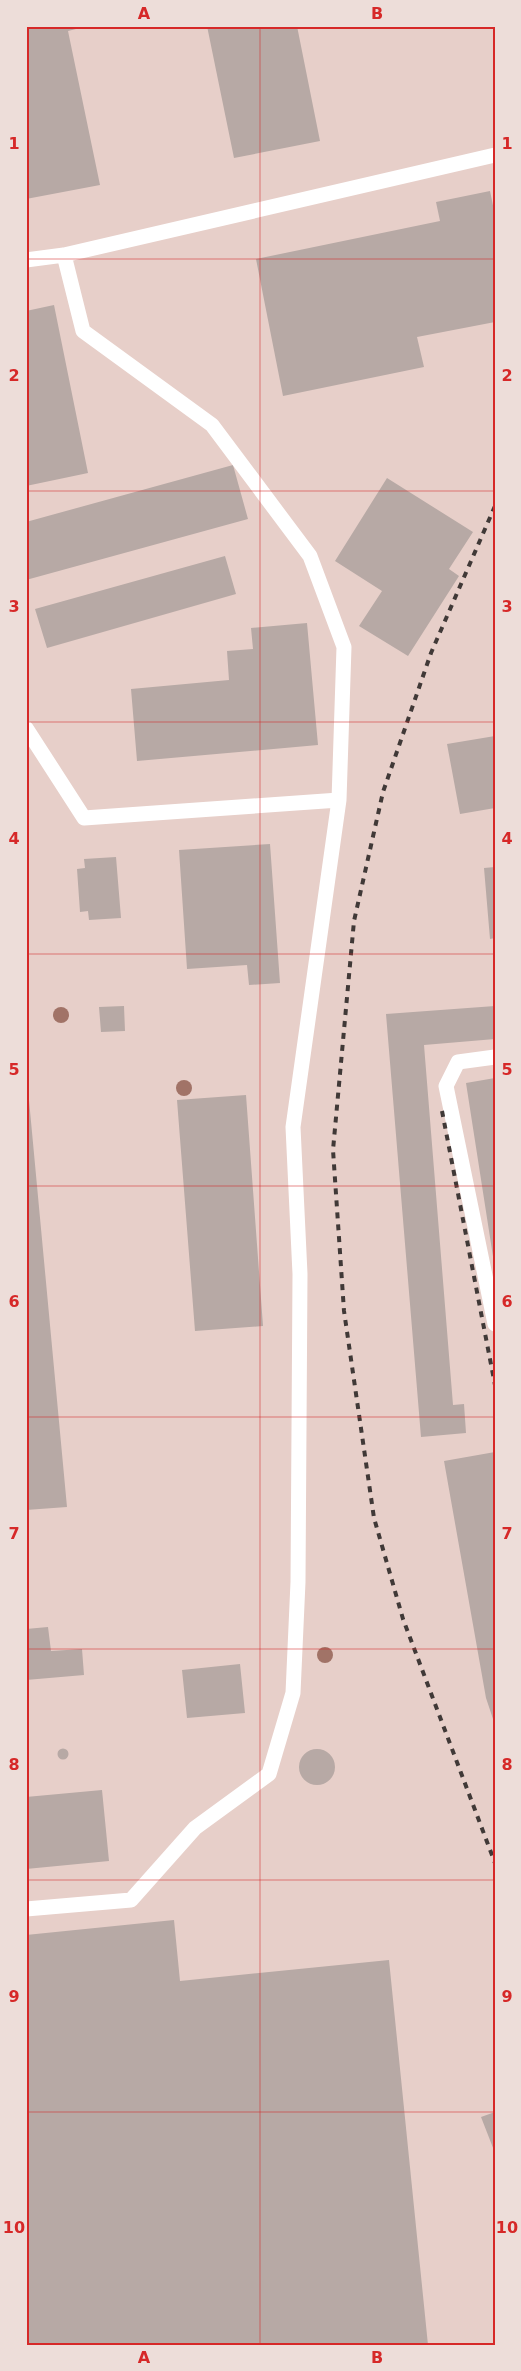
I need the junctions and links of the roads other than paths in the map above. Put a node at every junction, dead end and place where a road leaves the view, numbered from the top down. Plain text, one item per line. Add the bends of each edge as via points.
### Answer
1 (495, 155) edge
2 (64, 255) junction
3 (26, 260) edge
4 (26, 728) edge
5 (339, 800) junction
6 (495, 1057) edge
7 (495, 1324) edge
8 (26, 1909) edge

1 - 2 lane
2 - 3 lane
2 - 5 lane via 83,331 212,425 310,556 344,647
4 - 5 lane via 84,818
5 - 8 lane via 293,1127 300,1274 298,1582 293,1693 268,1774 195,1828 131,1900
6 - 7 lane via 458,1062 446,1086

